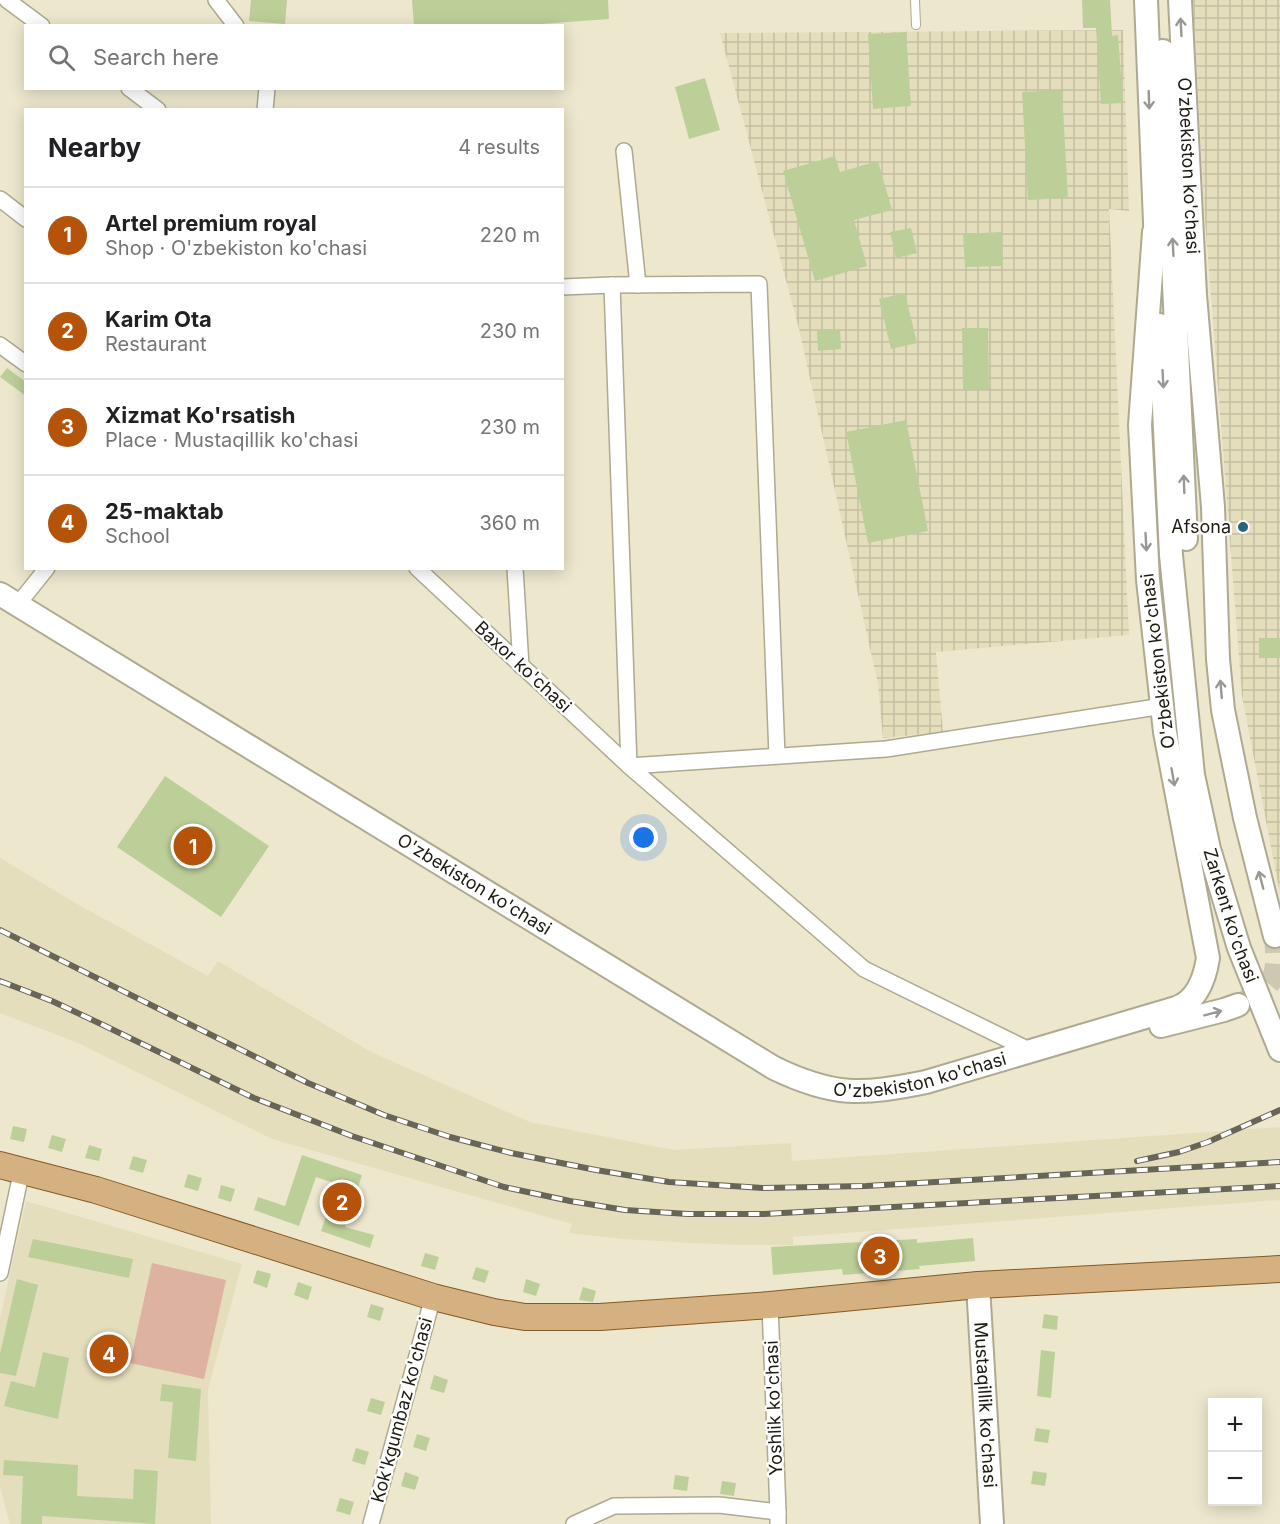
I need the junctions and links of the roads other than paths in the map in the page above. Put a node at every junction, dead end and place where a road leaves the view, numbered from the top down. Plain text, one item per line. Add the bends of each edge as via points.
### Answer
1 (7, 0) edge
2 (216, 0) edge
3 (915, 0) edge
4 (1146, 0) edge
5 (1160, 0) edge
6 (1180, 0) edge
7 (39, 24) edge
8 (234, 24) edge
9 (916, 25) dead end
10 (132, 90) edge
11 (267, 90) edge
12 (155, 108) edge
13 (265, 108) edge
14 (624, 151) dead end
15 (0, 199) edge
16 (24, 217) edge
17 (1154, 232) junction
18 (1175, 279) junction
19 (612, 285) junction
20 (638, 285) junction
21 (564, 287) edge
22 (1195, 295) junction
23 (0, 345) edge
24 (24, 363) edge
25 (45, 570) edge
26 (419, 570) edge
27 (515, 570) edge
28 (0, 594) edge
29 (10, 609) edge
30 (521, 666) junction
31 (1163, 706) junction
32 (777, 756) junction
33 (629, 766) junction
34 (1199, 774) junction
35 (1275, 936) dead end
36 (1238, 1005) tunnel mouth
37 (1277, 1033) edge
38 (1031, 1051) junction
39 (11, 1167) edge
40 (1280, 1269) edge
41 (0, 1273) edge
42 (978, 1285) junction
43 (433, 1297) junction
44 (770, 1305) junction
45 (778, 1518) edge
46 (371, 1524) edge
47 (574, 1524) edge
48 (992, 1524) edge

1 - 7 street
2 - 8 street
3 - 9 lane
4 -> 17 main road, O'zbekiston ko'chasi
18 -> 5 main road, O'zbekiston ko'chasi
22 -> 6 main road, O'zbekiston ko'chasi
10 - 12 street
11 - 13 street
14 - 20 street
15 - 16 street
17 -> 31 main road, O'zbekiston ko'chasi via 1140,425 1148,580
17 -> 34 main road, O'zbekiston ko'chasi via 1171,555
18 - 22 main road
34 -> 18 main road, O'zbekiston ko'chasi
19 - 20 street
19 - 21 street
19 - 33 street
20 - 32 street via 759,284
35 -> 22 main road, O'zbekiston ko'chasi via 1223,710 1213,507
23 - 24 street
25 - 29 street
26 - 30 street, Baxor ko'chasi
27 - 30 street
28 - 29 main road, O'zbekiston ko'chasi
29 -> 36 main road, O'zbekiston ko'chasi via 768,1081 797,1092 827,1100 870,1103 932,1094 1098,1041
29 - 38 main road, O'zbekiston ko'chasi via 791,1076 849,1092 888,1090
30 - 33 street, Baxor ko'chasi
31 - 32 street via 886,749
31 -> 38 main road, O'zbekiston ko'chasi via 1208,958 1205,975 1194,995 1181,1006
32 - 33 street
33 - 38 street, Baxor ko'chasi via 864,969
34 - 37 main road, Zarkent ko'chasi via 1209,849 1239,948
39 - 41 street
39 - 43 main road
40 - 42 main road
42 - 44 main road
42 - 48 main road, Mustaqillik ko'chasi
43 - 44 main road via 494,1312 557,1318
43 - 46 street, Kok'kgumbaz ko'chasi
44 - 45 street, Yoshlik ko'chasi
45 - 47 street, Yoshlik ko'chasi via 719,1505 614,1506

